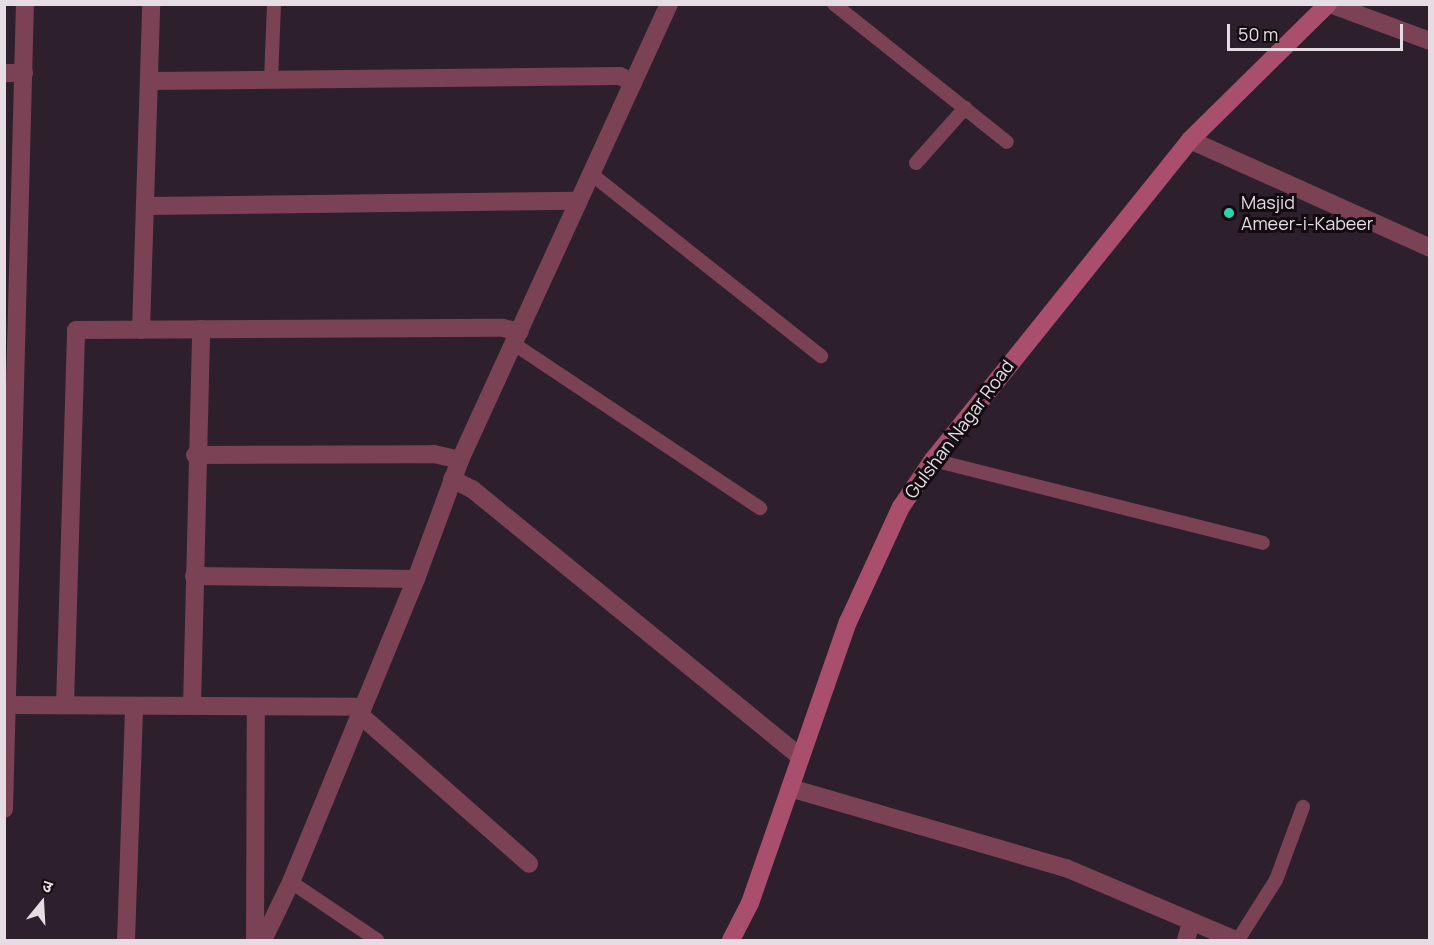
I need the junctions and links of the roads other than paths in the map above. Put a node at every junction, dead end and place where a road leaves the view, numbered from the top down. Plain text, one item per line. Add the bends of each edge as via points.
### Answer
1 (25, 4) edge
2 (151, 4) edge
3 (274, 4) edge
4 (669, 4) edge
5 (834, 4) edge
6 (1329, 4) edge
7 (1430, 41) edge
8 (4, 73) edge
9 (24, 73) junction
10 (272, 80) junction
11 (149, 81) junction
12 (633, 83) junction
13 (964, 108) junction
14 (1190, 140) junction
15 (1007, 142) dead end
16 (916, 163) dead end
17 (590, 173) junction
18 (13, 198) edge
19 (577, 201) junction
20 (145, 206) junction
21 (1430, 248) edge
22 (201, 329) junction
23 (141, 330) junction
24 (517, 338) junction
25 (821, 356) dead end
26 (195, 455) junction
27 (460, 460) junction
28 (933, 460) junction
29 (452, 479) junction
30 (760, 508) dead end
31 (1263, 543) dead end
32 (194, 576) junction
33 (416, 579) junction
34 (7, 636) edge
35 (8, 705) junction
36 (65, 705) junction
37 (135, 706) junction
38 (192, 706) junction
39 (255, 706) junction
40 (359, 710) junction
41 (801, 757) junction
42 (5, 765) edge
43 (790, 788) junction
44 (1303, 807) dead end
45 (4, 809) edge
46 (529, 864) dead end
47 (291, 882) junction
48 (1188, 932) edge
49 (126, 940) edge
50 (255, 940) edge
51 (262, 940) edge
52 (377, 940) edge
53 (731, 940) edge
54 (1237, 940) edge

1 - 9 street
2 - 11 street
3 - 10 lane
4 - 12 street
5 - 13 lane
6 - 7 street
6 - 14 street, Gulshan Nagar Road
8 - 9 street
9 - 18 street
10 - 11 street
10 - 12 street via 620,76
11 - 20 street
12 - 17 street
13 - 15 lane
13 - 16 lane
14 - 21 street
14 - 28 street, Gulshan Nagar Road
17 - 19 street
17 - 25 lane
18 - 34 street
19 - 20 street
19 - 24 street
20 - 23 street
22 - 23 street
22 - 24 street via 503,328
22 - 26 street
23 - 36 street via 76,330
24 - 27 street
24 - 30 lane
26 - 27 street via 434,454
26 - 32 street
27 - 29 street
28 - 31 lane
28 - 41 street, Gulshan Nagar Road via 901,507 848,622
29 - 33 street
29 - 41 street via 472,489
32 - 33 street
32 - 38 street
33 - 40 street
34 - 35 street
35 - 36 street
35 - 42 street
36 - 37 street
37 - 38 street
37 - 49 street
38 - 39 street
39 - 40 street
39 - 50 street
40 - 46 street
40 - 47 street
41 - 43 street, Gulshan Nagar Road
42 - 45 street
43 - 48 street via 1066,868
43 - 53 street, Gulshan Nagar Road via 750,903
44 - 54 lane via 1276,880
47 - 51 street
47 - 52 lane
48 - 54 street

